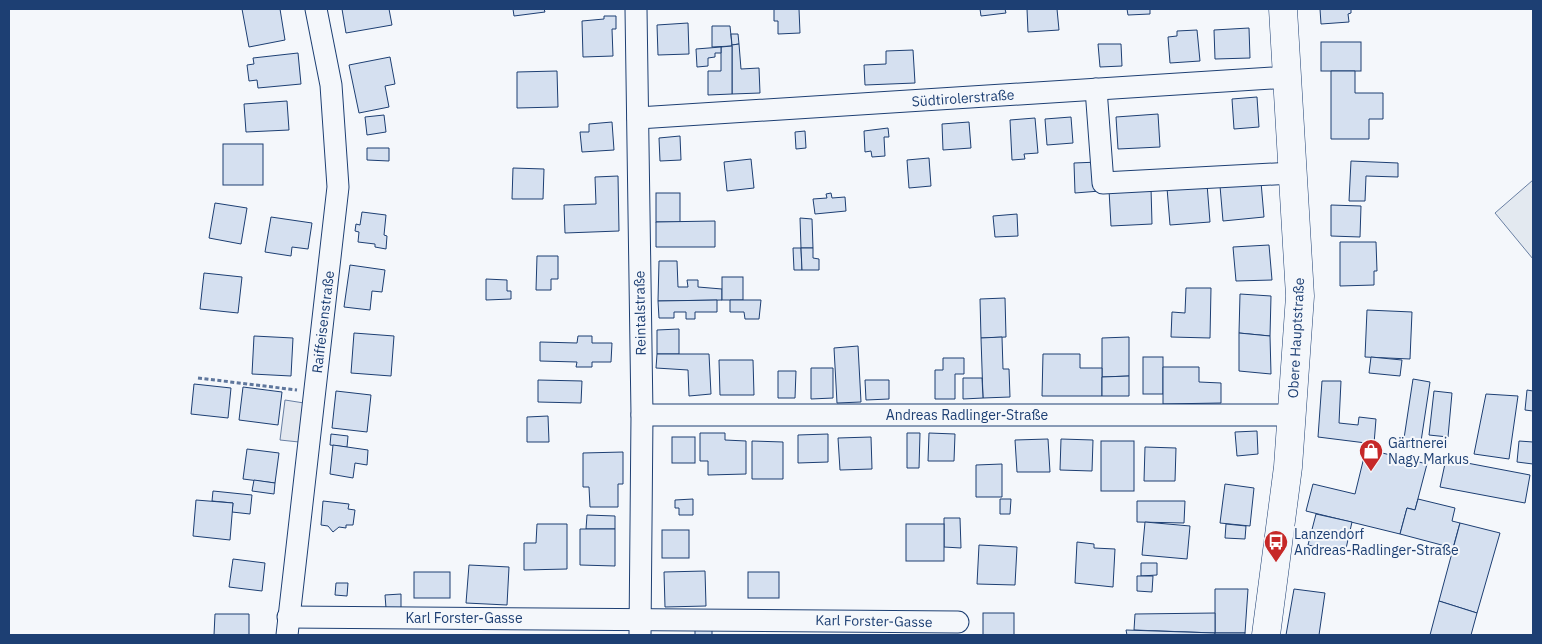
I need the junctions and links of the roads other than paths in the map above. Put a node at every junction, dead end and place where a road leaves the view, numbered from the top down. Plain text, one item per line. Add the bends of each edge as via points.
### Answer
1 (316, 9) edge
2 (636, 9) edge
3 (1283, 9) edge
4 (1288, 77) junction
5 (1096, 90) junction
6 (638, 118) junction
7 (1293, 173) junction
8 (642, 415) junction
9 (1292, 415) junction
10 (958, 622) dead end
11 (288, 626) edge
12 (640, 627) edge
13 (1266, 635) edge

1 - 11 street, Raiffeisenstraße via 331,85 338,187
2 - 6 street, Reintalstraße
3 - 4 main road, Obere Hauptstraße
4 - 5 street, Südtirolerstraße
4 - 7 main road, Obere Hauptstraße
5 - 6 street, Südtirolerstraße
5 - 7 street via 1104,183
6 - 8 street, Reintalstraße
7 - 9 main road, Obere Hauptstraße via 1300,296
8 - 9 street, Andreas Radlinger-Straße
8 - 12 street, Reintalstraße
9 - 13 main road, Obere Hauptstraße
10 - 12 street, Karl Forster-Gasse
11 - 12 street, Karl Forster-Gasse

